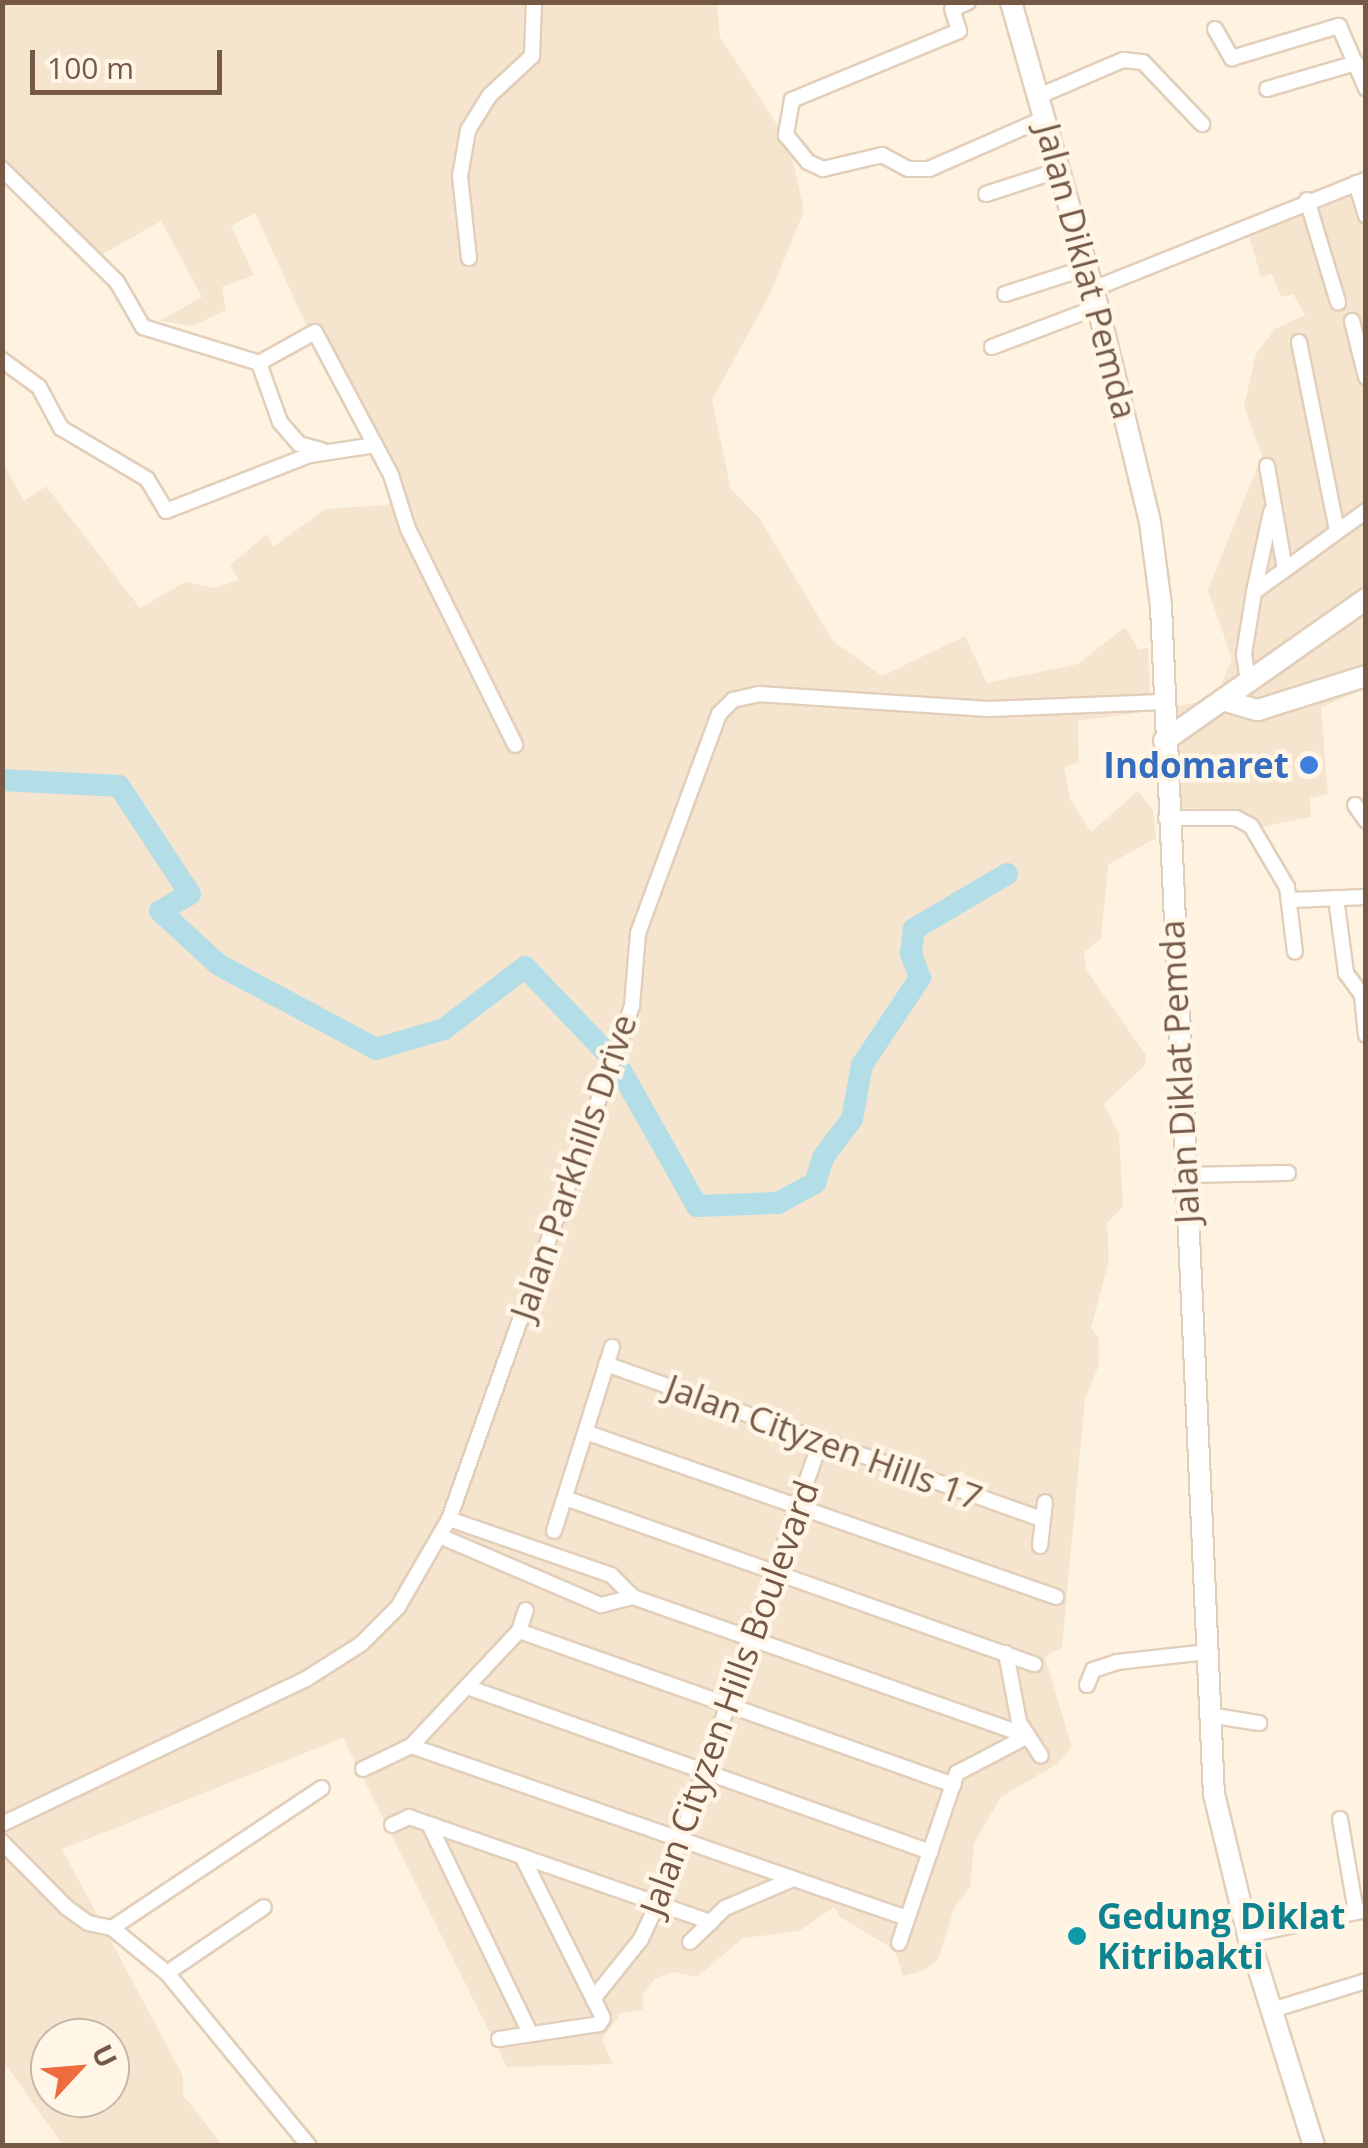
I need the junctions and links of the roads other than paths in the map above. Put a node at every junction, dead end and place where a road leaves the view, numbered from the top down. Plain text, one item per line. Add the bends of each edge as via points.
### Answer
1 (534, 2) edge
2 (968, 2) edge
3 (1010, 2) edge
4 (1215, 29) dead end
5 (1356, 63) junction
6 (1366, 88) edge
7 (1267, 90) dead end
8 (1039, 96) junction
9 (1045, 118) junction
10 (1202, 124) dead end
11 (2, 169) edge
12 (1060, 170) junction
13 (1361, 182) edge
14 (986, 194) dead end
15 (1307, 200) junction
16 (1366, 215) edge
17 (469, 258) dead end
18 (1092, 288) junction
19 (1005, 294) dead end
20 (1338, 302) dead end
21 (1352, 320) dead end
22 (1299, 342) dead end
23 (992, 347) dead end
24 (2, 360) edge
25 (259, 363) junction
26 (1366, 377) edge
27 (374, 446) junction
28 (327, 454) junction
29 (1266, 466) dead end
30 (1273, 501) junction
31 (1366, 511) edge
32 (1337, 532) junction
33 (1286, 569) junction
34 (1254, 592) junction
35 (1366, 599) edge
36 (1366, 676) edge
37 (1248, 682) junction
38 (1222, 700) junction
39 (1164, 702) junction
40 (1164, 741) junction
41 (515, 745) dead end
42 (1355, 805) dead end
43 (1166, 818) junction
44 (1366, 821) edge
45 (1366, 896) edge
46 (1336, 898) junction
47 (1291, 900) junction
48 (1295, 952) dead end
49 (1366, 1035) edge
50 (1288, 1173) dead end
51 (1183, 1176) junction
52 (612, 1347) dead end
53 (606, 1364) junction
54 (588, 1433) junction
55 (822, 1441) junction
56 (565, 1498) junction
57 (1045, 1502) dead end
58 (798, 1507) junction
59 (448, 1519) junction
60 (1043, 1520) junction
61 (554, 1530) dead end
62 (442, 1538) junction
63 (1040, 1546) dead end
64 (775, 1572) junction
65 (634, 1597) junction
66 (1056, 1597) dead end
67 (526, 1610) dead end
68 (519, 1631) junction
69 (752, 1638) junction
70 (1208, 1652) junction
71 (1006, 1653) junction
72 (1036, 1664) dead end
73 (1087, 1685) dead end
74 (467, 1687) junction
75 (728, 1705) junction
76 (1209, 1715) junction
77 (1258, 1723) dead end
78 (1028, 1736) junction
79 (411, 1746) junction
80 (1040, 1756) dead end
81 (362, 1769) dead end
82 (704, 1772) junction
83 (953, 1785) junction
84 (322, 1788) dead end
85 (1340, 1819) dead end
86 (2, 1824) edge
87 (429, 1824) junction
88 (392, 1825) dead end
89 (680, 1840) junction
90 (2, 1842) edge
91 (930, 1852) junction
92 (522, 1856) junction
93 (793, 1879) junction
94 (658, 1903) junction
95 (264, 1907) dead end
96 (1361, 1911) edge
97 (907, 1918) junction
98 (710, 1922) junction
99 (112, 1928) junction
100 (1248, 1935) junction
101 (690, 1942) dead end
102 (899, 1943) dead end
103 (166, 1973) junction
104 (1366, 1981) edge
105 (593, 1998) junction
106 (1272, 2010) junction
107 (530, 2033) junction
108 (499, 2040) dead end
109 (309, 2146) edge
110 (1314, 2146) edge

1 - 17 street via 532,56 489,96 468,130 460,176
2 - 9 street via 952,10 959,31 792,100 786,136 808,162 824,169 882,155 908,168 929,169
3 - 8 street, Jalan Diklat Pemda
4 - 5 street via 1232,58 1336,25 1346,32
5 - 6 street
5 - 7 street
8 - 9 street, Jalan Diklat Pemda
8 - 10 street via 1123,60 1144,62
9 - 12 street, Jalan Diklat Pemda
11 - 25 street via 116,282 139,325
12 - 14 street
12 - 18 street, Jalan Diklat Pemda
13 - 15 street
13 - 16 street
15 - 18 street
15 - 20 street
18 - 19 street
18 - 23 street
18 - 39 street, Jalan Diklat Pemda via 1150,522
21 - 26 street
22 - 32 street
24 - 28 street via 39,387 61,428 147,479 166,511 310,454
25 - 27 street via 316,332
25 - 28 street via 280,422 299,444
27 - 28 street
27 - 41 street via 404,503 408,530
29 - 30 street
30 - 33 street
30 - 34 street
31 - 32 street
32 - 33 street
33 - 34 street
34 - 37 street via 1244,654
35 - 37 street
36 - 38 street via 1258,710
37 - 38 street
38 - 40 street
39 - 40 street, Jalan Diklat Pemda
39 - 59 street, Jalan Parkhills Drive via 988,708 758,694 733,700 719,714 638,933 632,1006
40 - 43 street, Jalan Diklat Pemda
42 - 44 street
43 - 47 street via 1243,821 1266,846
43 - 51 street, Jalan Diklat Pemda
45 - 46 street
46 - 47 street
46 - 49 street via 1346,973 1362,995
47 - 48 street
50 - 51 street
51 - 70 street, Jalan Diklat Pemda
52 - 53 street
53 - 54 street
53 - 55 street, Jalan Cityzen Hills 17
54 - 56 street
54 - 58 street
55 - 58 street, Jalan Cityzen Hills Boulevard
55 - 60 street, Jalan Cityzen Hills 17
56 - 61 street
56 - 64 street
57 - 60 street
58 - 64 street, Jalan Cityzen Hills Boulevard
58 - 66 street
59 - 62 street, Jalan Parkhills Drive
59 - 65 street via 611,1575
60 - 63 street
62 - 65 street via 601,1606
62 - 86 street, Jalan Parkhills Drive via 398,1607 362,1644 306,1679
64 - 69 street, Jalan Cityzen Hills Boulevard
64 - 71 street
65 - 69 street
67 - 68 street
68 - 74 street
68 - 75 street
69 - 75 street, Jalan Cityzen Hills Boulevard
69 - 78 street
70 - 73 street via 1117,1662 1093,1670
70 - 76 street, Jalan Diklat Pemda
71 - 72 street
71 - 78 street via 1019,1722
74 - 79 street
74 - 82 street
75 - 82 street, Jalan Cityzen Hills Boulevard
75 - 83 street
76 - 77 street
76 - 100 street, Jalan Diklat Pemda via 1214,1794
78 - 80 street
78 - 83 street via 958,1774
79 - 81 street
79 - 89 street
82 - 89 street, Jalan Cityzen Hills Boulevard
82 - 91 street
83 - 91 street
84 - 99 street
85 - 96 street
87 - 88 street via 409,1817
87 - 92 street
87 - 107 street
89 - 93 street
89 - 94 street, Jalan Cityzen Hills Boulevard
90 - 99 street via 66,1907 88,1923
91 - 97 street
92 - 94 street
92 - 105 street
93 - 97 street
93 - 98 street via 725,1908
94 - 98 street
94 - 105 street, Jalan Cityzen Hills Boulevard via 642,1938
95 - 103 street
96 - 100 street
97 - 102 street
98 - 101 street
99 - 103 street
100 - 106 street, Jalan Diklat Pemda
103 - 109 street
104 - 106 street
105 - 107 street via 603,2018 598,2024
106 - 110 street, Jalan Diklat Pemda
107 - 108 street

